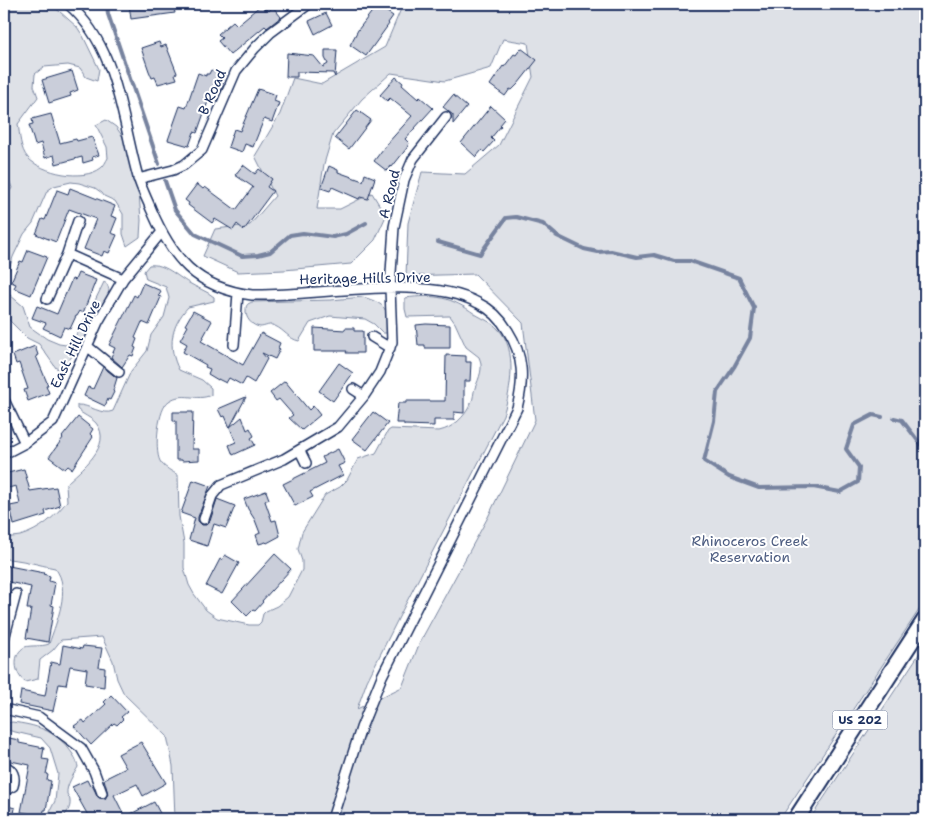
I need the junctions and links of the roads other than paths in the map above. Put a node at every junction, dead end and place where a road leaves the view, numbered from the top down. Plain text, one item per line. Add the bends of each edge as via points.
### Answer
1 (68, 4) edge
2 (309, 4) edge
3 (446, 117) dead end
4 (138, 179) junction
5 (78, 221) dead end
6 (161, 233) junction
7 (67, 254) junction
8 (124, 279) junction
9 (390, 288) junction
10 (238, 293) junction
11 (47, 299) dead end
12 (372, 337) dead end
13 (234, 345) dead end
14 (87, 346) junction
15 (390, 348) junction
16 (119, 372) dead end
17 (353, 389) dead end
18 (364, 396) junction
19 (4, 400) edge
20 (25, 443) junction
21 (300, 451) junction
22 (4, 454) edge
23 (306, 463) dead end
24 (204, 519) dead end
25 (16, 594) dead end
26 (925, 620) edge
27 (4, 639) edge
28 (4, 709) edge
29 (4, 766) edge
30 (4, 791) edge
31 (102, 793) dead end
32 (332, 819) edge
33 (796, 819) edge

1 - 4 street, Heritage Hills Drive via 82,17 102,47 120,103
2 - 4 street, B Road via 270,33 236,71 202,150 173,170
3 - 9 street, A Road via 413,159 404,180 394,226
4 - 6 street, Heritage Hills Drive
5 - 7 street
6 - 8 street, East Hill Drive
6 - 10 street, Heritage Hills Drive via 180,261 193,272
7 - 8 street
7 - 11 street
8 - 14 street, East Hill Drive
9 - 10 street, Heritage Hills Drive via 266,296
9 - 15 street, A Road
9 - 32 street, Heritage Hills Drive via 460,295 493,312 514,342 520,358 521,390 510,424 374,692
10 - 13 street
12 - 15 street
14 - 16 street
14 - 20 street, East Hill Drive via 53,422
15 - 18 street, A Road via 380,372
17 - 18 street
18 - 21 street, A Road via 338,427
19 - 20 street
20 - 22 street, East Hill Drive
21 - 23 street
21 - 24 street, A Road via 284,460 218,482
25 - 27 street
26 - 33 main road, US 202
28 - 31 street via 39,717 81,748
29 - 30 street via 12,770 15,778 13,786

